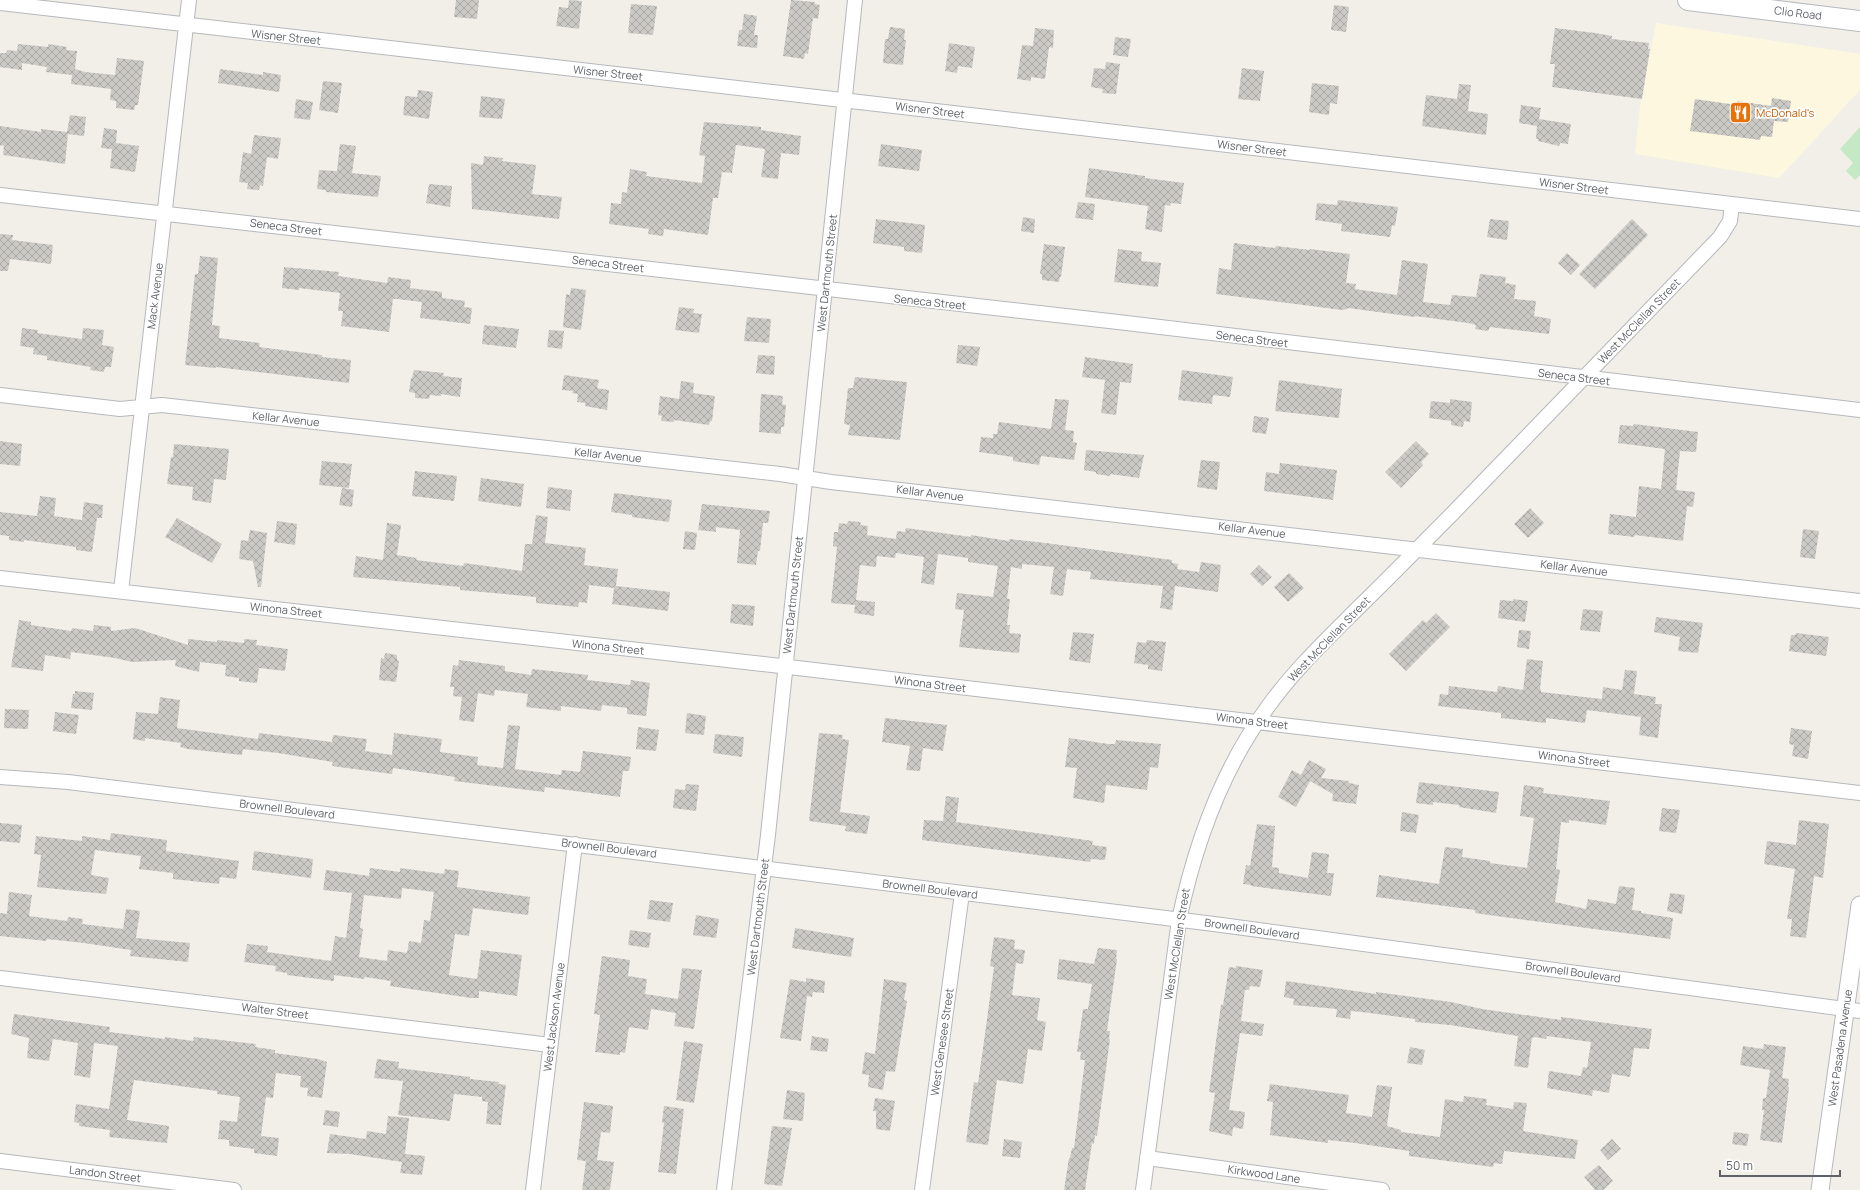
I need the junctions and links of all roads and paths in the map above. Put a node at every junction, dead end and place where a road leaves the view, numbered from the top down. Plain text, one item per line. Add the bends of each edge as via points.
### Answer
1 (189, 0) edge
2 (855, 0) edge
3 (1688, 0) edge
4 (0, 3) edge
5 (1860, 21) edge
6 (186, 24) junction
7 (844, 100) junction
8 (0, 194) edge
9 (1732, 204) junction
10 (165, 213) junction
11 (1860, 219) edge
12 (825, 289) junction
13 (1583, 378) junction
14 (0, 395) edge
15 (142, 407) junction
16 (1860, 410) edge
17 (806, 478) junction
18 (1417, 549) junction
19 (0, 578) edge
20 (121, 591) junction
21 (1860, 601) edge
22 (786, 667) junction
23 (1257, 722) junction
24 (0, 776) edge
25 (1860, 793) edge
26 (575, 844) junction
27 (764, 868) junction
28 (962, 893) junction
29 (1860, 905) edge
30 (1179, 920) junction
31 (0, 978) edge
32 (1853, 1010) edge
33 (550, 1045) junction
34 (1147, 1158) junction
35 (0, 1161) edge
36 (234, 1190) edge
37 (533, 1190) edge
38 (724, 1190) edge
39 (922, 1190) edge
40 (1143, 1190) edge
41 (1382, 1190) edge
42 (1820, 1190) edge

1 - 6 street, Mack Avenue
2 - 7 street, West Dartmouth Street
3 - 5 main road, Clio Road
4 - 6 street, Wisner Street
6 - 7 street, Wisner Street
6 - 10 street, Mack Avenue
7 - 9 street, Wisner Street
7 - 12 street, West Dartmouth Street
8 - 10 street, Seneca Street
9 - 11 street, Wisner Street
9 - 13 street, West McClellan Street via 1730,220 1720,237
10 - 12 street, Seneca Street
10 - 15 street, Mack Avenue
12 - 13 street, Seneca Street
12 - 17 street, West Dartmouth Street
13 - 16 street, Seneca Street
13 - 18 street, West McClellan Street
14 - 15 street, Kellar Avenue via 115,408
15 - 17 street, Kellar Avenue via 162,405
15 - 20 street, Mack Avenue
17 - 18 street, Kellar Avenue
17 - 22 street, West Dartmouth Street
18 - 21 street, Kellar Avenue
18 - 23 street, West McClellan Street via 1312,654
19 - 20 street, Winona Street
20 - 22 street, Winona Street
22 - 23 street, Winona Street
22 - 27 street, West Dartmouth Street
23 - 25 street, Winona Street
23 - 30 street, West McClellan Street via 1228,772 1208,816 1192,865
24 - 26 street, Brownell Boulevard via 68,782
26 - 27 street, Brownell Boulevard
26 - 33 street, West Jackson Avenue
27 - 28 street, Brownell Boulevard
27 - 38 street, West Dartmouth Street
28 - 30 street, Brownell Boulevard
28 - 39 street, West Genesee Street
29 - 32 street, West Pasadena Avenue
30 - 32 street, Brownell Boulevard
30 - 34 street, West McClellan Street
31 - 33 street, Walter Street
32 - 42 street, West Pasadena Avenue
33 - 37 street, West Jackson Avenue
34 - 40 street, West McClellan Street
34 - 41 street, Kirkwood Lane
35 - 36 street, Landon Street

